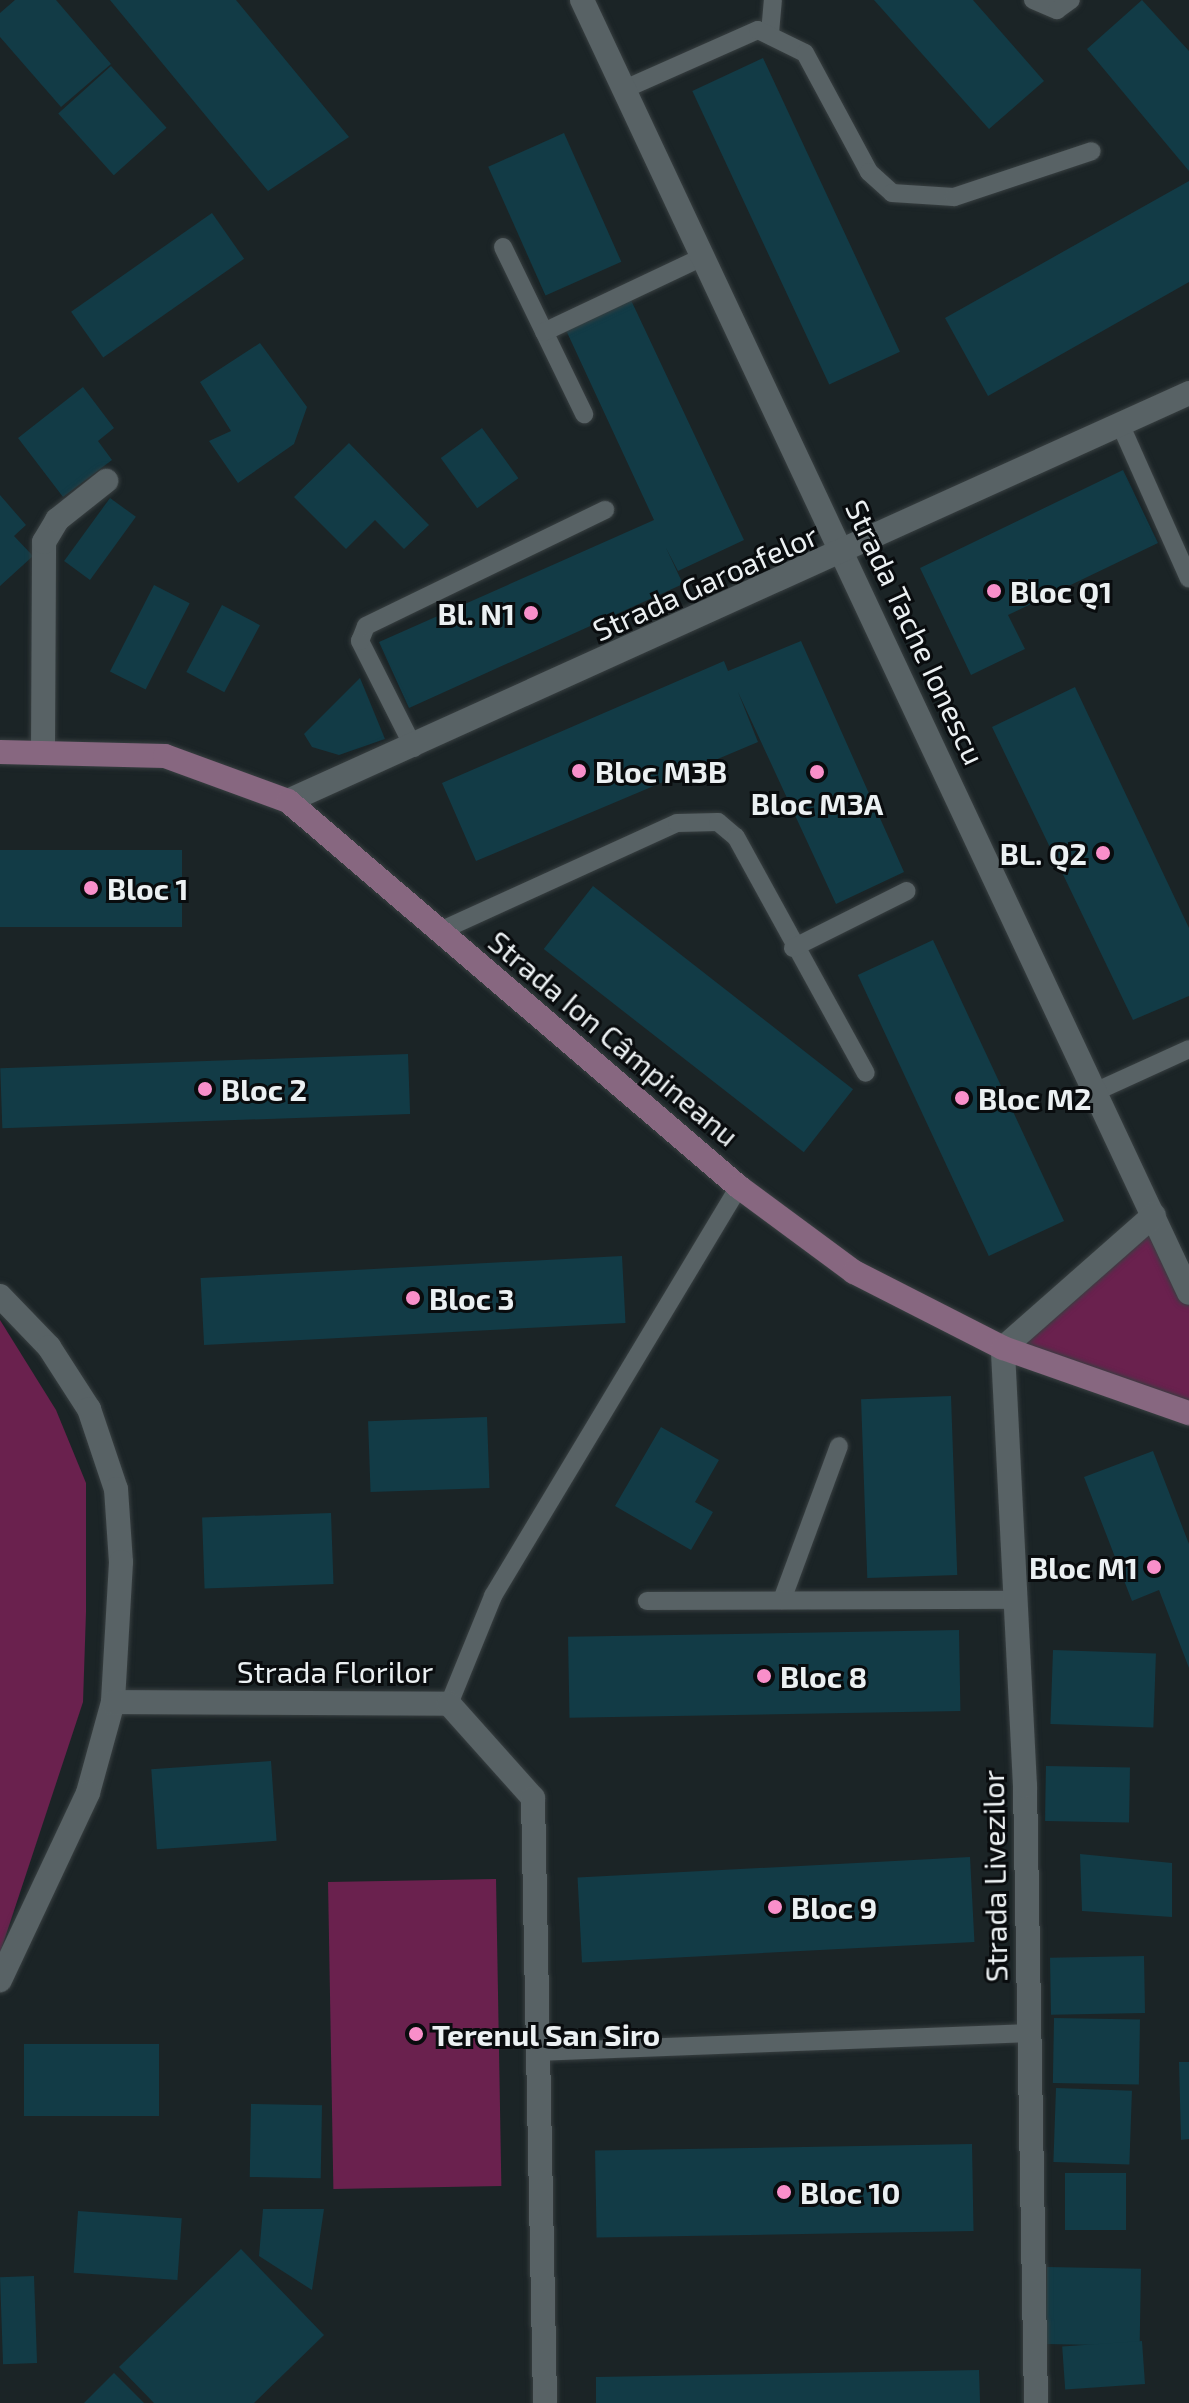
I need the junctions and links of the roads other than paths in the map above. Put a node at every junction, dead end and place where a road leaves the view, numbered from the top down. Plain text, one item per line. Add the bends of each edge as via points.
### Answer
1 (582, 0) edge
2 (773, 0) edge
3 (1033, 0) edge
4 (1071, 0) edge
5 (770, 33) junction
6 (627, 88) junction
7 (1092, 151) dead end
8 (503, 247) dead end
9 (705, 256) junction
10 (544, 332) junction
11 (1189, 393) edge
12 (584, 414) dead end
13 (1121, 426) junction
14 (106, 481) dead end
15 (605, 510) dead end
16 (843, 555) junction
17 (1189, 579) edge
18 (43, 748) junction
19 (414, 748) junction
20 (0, 752) edge
21 (288, 801) junction
22 (907, 891) dead end
23 (440, 931) junction
24 (793, 948) junction
25 (1189, 1049) edge
26 (866, 1073) dead end
27 (1097, 1091) junction
28 (739, 1187) junction
29 (1154, 1215) junction
30 (1189, 1293) edge
31 (0, 1296) edge
32 (1003, 1348) junction
33 (1189, 1413) edge
34 (839, 1446) dead end
35 (782, 1600) junction
36 (1018, 1600) junction
37 (647, 1601) dead end
38 (113, 1702) junction
39 (449, 1704) junction
40 (0, 1980) edge
41 (1029, 2033) junction
42 (538, 2052) junction
43 (545, 2403) edge
44 (1036, 2403) edge

1 - 6 street, Strada Tache Ionescu
2 - 5 lane
3 - 4 lane via 1057,10
5 - 6 lane via 736,36
5 - 7 lane via 805,53 869,172 892,193 954,197
6 - 9 street, Strada Tache Ionescu
8 - 10 lane
9 - 10 lane
9 - 16 street, Strada Tache Ionescu
10 - 12 lane
11 - 13 street, Strada Garoafelor
13 - 16 street, Strada Garoafelor
13 - 17 lane
14 - 18 street via 57,520 44,542
15 - 19 lane via 366,626 360,641
16 - 19 street, Strada Garoafelor
16 - 27 street, Strada Tache Ionescu
18 - 20 street, Strada Ion Câmpineanu
18 - 21 street, Strada Ion Câmpineanu via 165,756
19 - 21 street, Strada Garoafelor
21 - 23 street, Strada Ion Câmpineanu
22 - 24 lane
23 - 24 lane via 697,820 718,822 736,837
23 - 28 street, Strada Ion Câmpineanu
24 - 26 lane
25 - 27 lane
27 - 29 street, Strada Tache Ionescu
28 - 32 street, Strada Ion Câmpineanu via 854,1272
28 - 39 lane via 493,1596
29 - 30 street, Strada Tache Ionescu
29 - 32 street
31 - 38 street via 49,1347 89,1409 116,1489
32 - 33 street, Strada Ion Câmpineanu
32 - 36 street, Strada Livezilor
34 - 35 lane
35 - 36 lane
35 - 37 lane
36 - 41 street, Strada Livezilor
38 - 39 street, Strada Florilor
38 - 40 street via 88,1793
39 - 42 street, Strada Florilor via 533,1798
41 - 42 lane
41 - 44 street, Strada Livezilor
42 - 43 street, Strada Florilor

